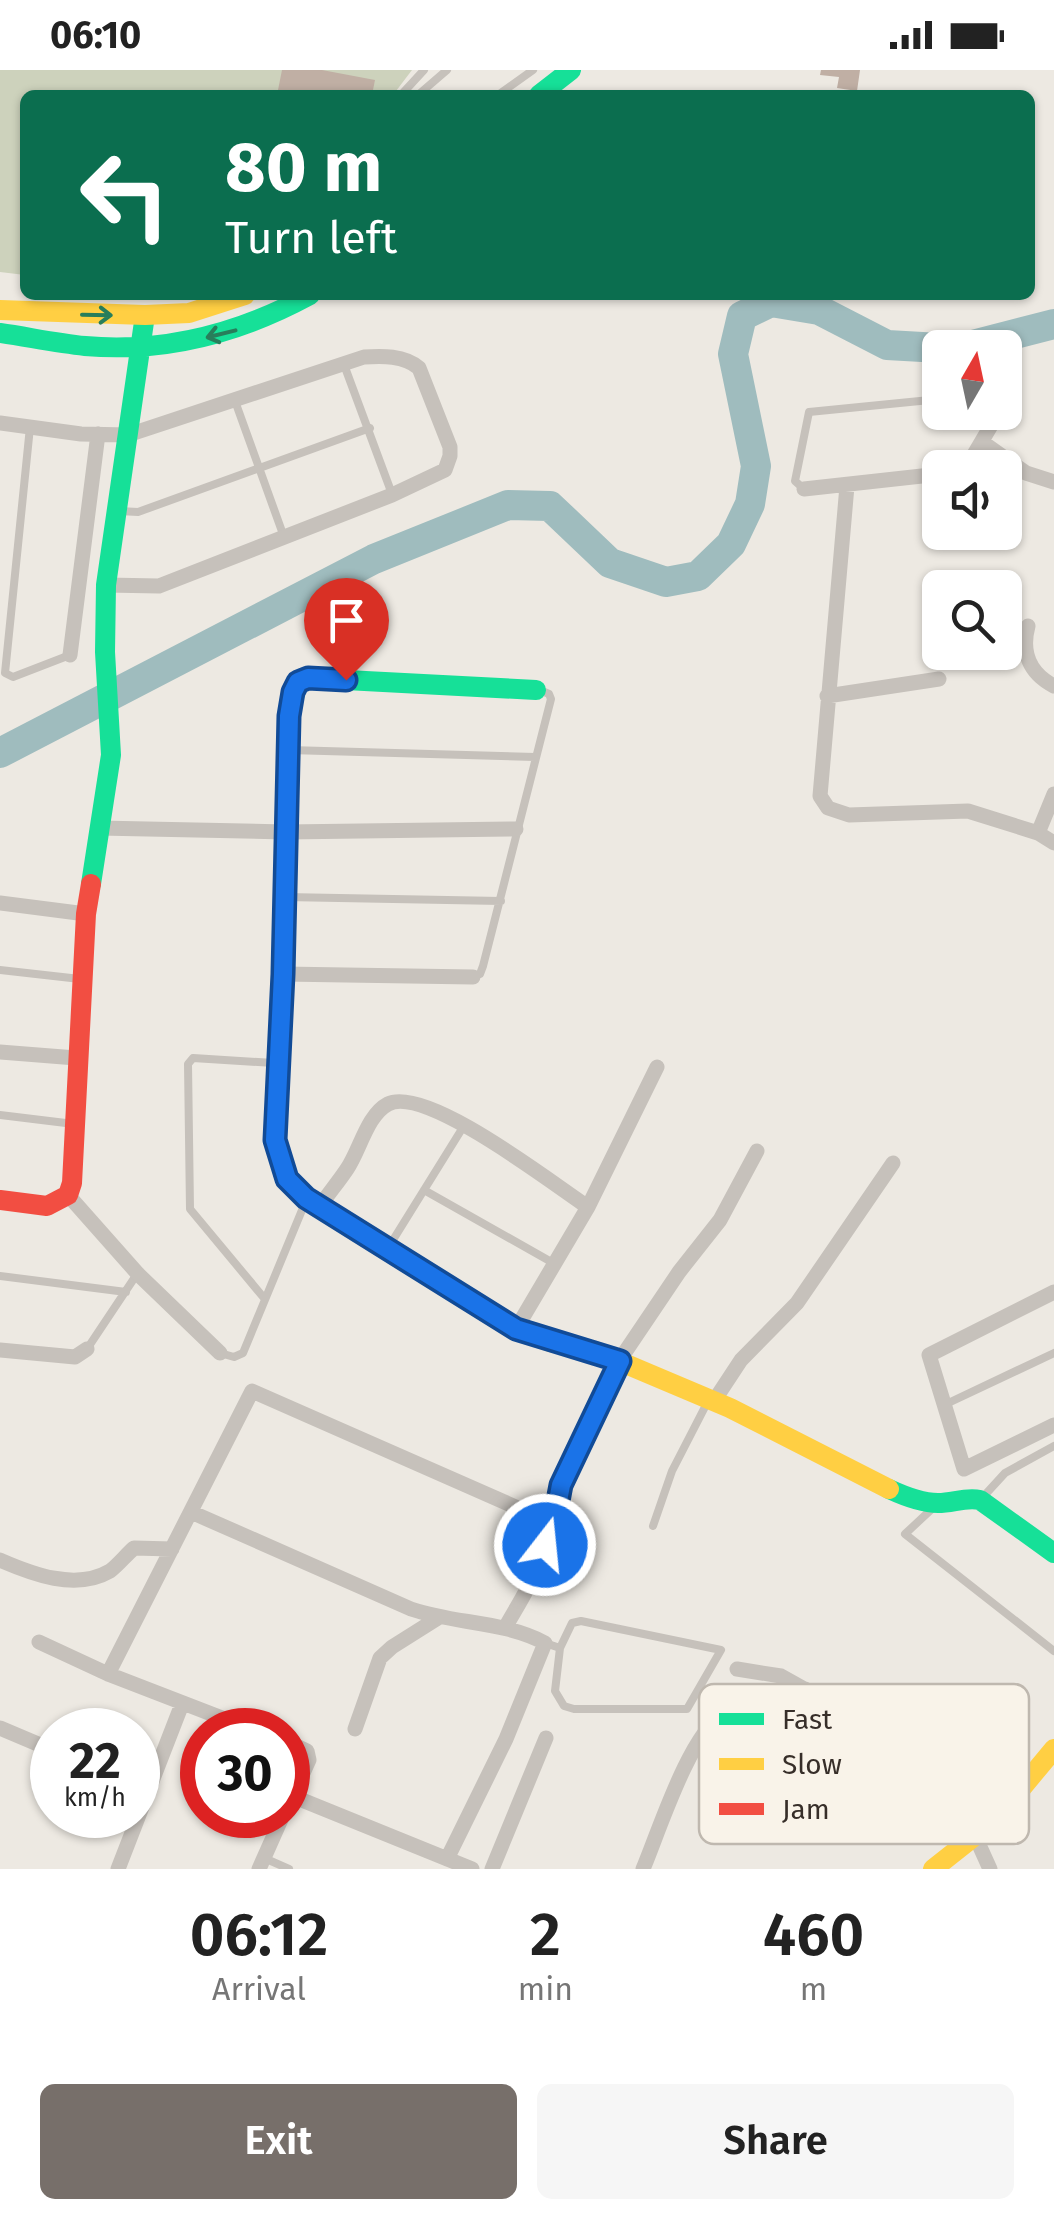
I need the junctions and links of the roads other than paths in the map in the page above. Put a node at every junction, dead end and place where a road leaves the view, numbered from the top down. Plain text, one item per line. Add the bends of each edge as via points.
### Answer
1 (424, 70) edge
2 (447, 70) edge
3 (533, 70) edge
4 (571, 70) edge
5 (406, 90) edge
6 (424, 90) edge
7 (505, 90) edge
8 (546, 90) edge
9 (230, 300) edge
10 (301, 300) edge
11 (0, 310) edge
12 (144, 315) junction
13 (0, 332) edge
14 (140, 344) junction
15 (343, 362) junction
16 (235, 399) junction
17 (922, 401) edge
18 (0, 422) edge
19 (30, 427) junction
20 (370, 428) junction
21 (989, 430) edge
22 (98, 434) junction
23 (128, 435) junction
24 (982, 442) junction
25 (977, 450) edge
26 (262, 467) junction
27 (922, 476) edge
28 (1054, 482) edge
29 (847, 486) junction
30 (804, 489) joint
31 (392, 495) junction
32 (116, 510) junction
33 (284, 538) junction
34 (106, 585) junction
35 (1028, 626) dead end
36 (70, 655) joint
37 (938, 679) dead end
38 (1054, 686) edge
39 (536, 690) joint
40 (826, 696) junction
41 (288, 750) junction
42 (535, 756) junction
43 (1054, 794) edge
44 (100, 828) junction
45 (516, 830) junction
46 (286, 832) junction
47 (1038, 833) junction
48 (1054, 843) edge
49 (285, 896) junction
50 (500, 900) junction
51 (0, 903) edge
52 (86, 914) junction
53 (0, 970) edge
54 (283, 974) junction
55 (473, 977) joint
56 (82, 979) junction
57 (0, 1052) edge
58 (76, 1058) junction
59 (279, 1064) junction
60 (657, 1067) dead end
61 (0, 1115) edge
62 (74, 1124) junction
63 (464, 1124) junction
64 (757, 1151) dead end
65 (893, 1163) dead end
66 (424, 1190) junction
67 (68, 1194) junction
68 (0, 1200) edge
69 (313, 1202) junction
70 (588, 1207) junction
71 (388, 1248) junction
72 (555, 1264) junction
73 (138, 1274) junction
74 (0, 1276) edge
75 (126, 1292) junction
76 (1054, 1292) edge
77 (264, 1298) junction
78 (516, 1329) junction
79 (87, 1349) joint
80 (0, 1350) edge
81 (1054, 1352) edge
82 (220, 1353) joint
83 (620, 1361) junction
84 (712, 1400) junction
85 (944, 1405) junction
86 (1054, 1425) edge
87 (1054, 1446) edge
88 (980, 1500) junction
89 (938, 1503) junction
90 (191, 1512) junction
91 (653, 1526) dead end
92 (545, 1545) junction
93 (172, 1549) junction
94 (1054, 1554) edge
95 (0, 1560) edge
96 (438, 1618) junction
97 (505, 1628) junction
98 (39, 1642) dead end
99 (553, 1646) junction
100 (1054, 1651) edge
101 (737, 1669) dead end
102 (108, 1674) junction
103 (702, 1684) edge
104 (794, 1684) edge
105 (699, 1690) edge
106 (182, 1704) junction
107 (193, 1708) edge
108 (0, 1728) edge
109 (355, 1728) dead end
110 (546, 1738) dead end
111 (699, 1740) edge
112 (30, 1741) edge
113 (1054, 1749) edge
114 (1029, 1780) edge
115 (310, 1808) edge
116 (274, 1838) edge
117 (968, 1844) edge
118 (979, 1844) edge
119 (447, 1859) junction
120 (262, 1864) edge
121 (118, 1869) edge
122 (290, 1869) edge
123 (472, 1869) edge
124 (492, 1869) edge
125 (643, 1869) edge
126 (933, 1869) edge
127 (990, 1869) edge

1 - 5 lane
2 - 6 lane
3 - 7 lane
4 - 8 street
9 - 12 street via 189,313
10 -> 14 street via 232,332
11 -> 12 street
12 - 14 street
13 - 14 street via 100,347
14 - 23 street
15 - 16 street
15 - 20 lane
15 - 31 street via 379,356 414,362 450,447 445,470
16 - 23 street
16 - 26 lane
17 - 30 lane via 809,412 796,481
18 - 19 street
19 - 22 street
19 - 36 lane via 5,672 11,678
20 - 26 lane
20 - 31 lane
21 - 24 street
22 - 23 street
22 - 36 street
23 - 32 street
24 - 25 street
24 - 28 street via 1026,473
26 - 32 lane via 138,512
26 - 33 lane
27 - 29 street
29 - 30 street
29 - 40 street
31 - 33 street
32 - 34 street
33 - 34 street via 159,586
34 - 44 street via 110,756
35 - 38 street via 1025,655
37 - 40 street
39 - 41 street via 308,678 293,692
39 - 42 lane via 551,698
40 - 47 street via 820,796 828,808 848,815 968,811
41 - 42 lane
41 - 46 street
42 - 45 lane
43 - 47 street
44 - 46 street
44 - 52 street
45 - 46 street
45 - 50 lane
46 - 49 street
47 - 48 street
49 - 50 lane
49 - 54 street
50 - 55 lane via 484,966
51 - 52 street
52 - 56 street
53 - 56 lane
54 - 55 street
54 - 59 street
56 - 58 street
57 - 58 street
58 - 62 street
59 - 69 street via 275,1140 287,1179
59 - 77 lane via 193,1058 188,1064 190,1209
60 - 70 street
61 - 62 lane
62 - 67 street
63 - 66 lane
63 - 69 street via 413,1102 388,1104 349,1166
63 - 70 street
64 - 83 street via 720,1220
65 - 84 street via 796,1303
66 - 71 lane
66 - 72 lane
67 - 68 street via 47,1206
67 - 73 street
69 - 71 street
69 - 77 lane
70 - 72 street
71 - 78 street
72 - 78 street
73 - 75 lane
73 - 82 street
74 - 75 lane
75 - 79 lane
76 - 85 street via 929,1355
77 - 82 lane via 243,1352
78 - 83 street
79 - 80 street via 75,1357
81 - 85 lane
83 - 84 street
83 - 92 street via 561,1485
84 - 89 street via 905,1497
84 - 91 lane via 672,1471
85 - 86 street via 964,1469
87 - 88 lane via 1005,1473
88 - 89 street
88 - 94 street
89 - 100 lane via 905,1534
90 - 92 street via 252,1391 518,1508 540,1527
90 - 93 street
90 - 96 street
92 - 97 street
93 - 95 street via 134,1548 108,1572 71,1580 37,1576
93 - 102 street
96 - 97 street
96 - 109 street via 380,1658
97 - 99 street
98 - 102 street
99 - 103 lane via 581,1621 721,1650
99 - 105 lane via 555,1691 564,1706 680,1711
99 - 119 street
101 - 104 street
102 - 106 street
106 - 107 street
106 - 121 street
108 - 112 street
110 - 124 street
111 - 125 street
113 - 114 street
115 - 119 street
116 - 120 street
117 - 126 street
118 - 127 street
119 - 123 street
120 - 122 lane

